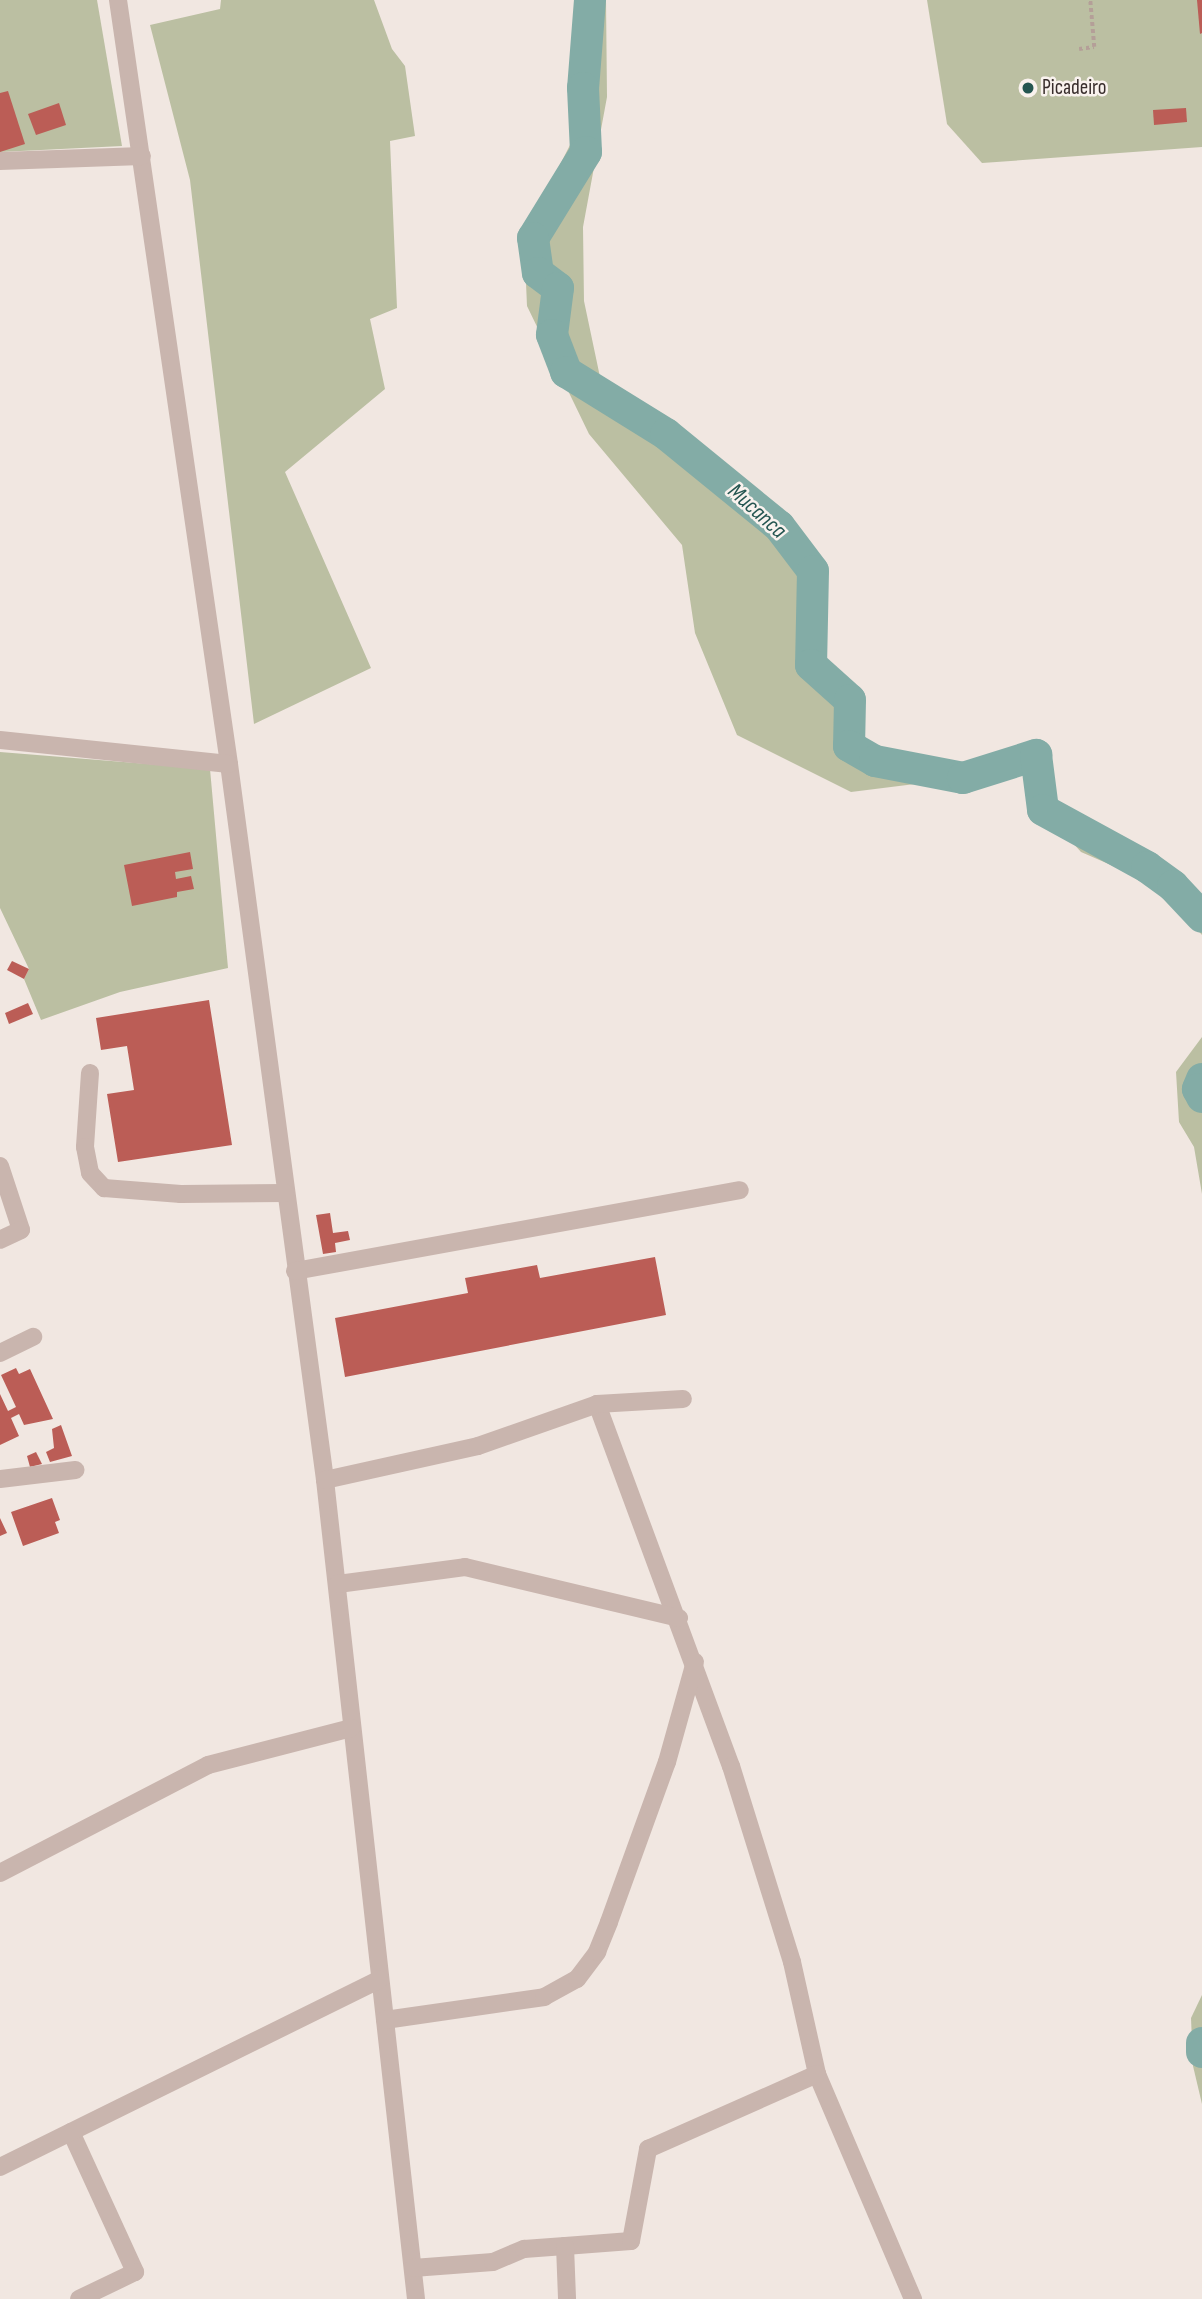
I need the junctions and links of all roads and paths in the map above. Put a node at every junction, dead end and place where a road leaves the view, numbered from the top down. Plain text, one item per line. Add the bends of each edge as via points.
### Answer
1 (118, 0) edge
2 (1090, 0) edge
3 (1079, 48) dead end
4 (142, 156) junction
5 (0, 161) edge
6 (0, 740) edge
7 (229, 764) junction
8 (90, 1073) dead end
9 (0, 1166) edge
10 (740, 1189) dead end
11 (285, 1193) junction
12 (0, 1240) edge
13 (295, 1271) junction
14 (33, 1337) dead end
15 (0, 1353) edge
16 (682, 1399) dead end
17 (597, 1404) junction
18 (75, 1470) dead end
19 (3, 1475) edge
20 (325, 1480) junction
21 (338, 1584) junction
22 (679, 1618) junction
23 (695, 1662) junction
24 (351, 1728) junction
25 (0, 1873) edge
26 (379, 1980) junction
27 (385, 2020) junction
28 (817, 2074) junction
29 (71, 2132) junction
30 (0, 2167) edge
31 (565, 2246) junction
32 (412, 2268) junction
33 (79, 2299) edge
34 (416, 2299) edge
35 (567, 2299) edge
36 (913, 2299) edge

1 - 4 street
2 - 3 path via 1094,47
4 - 5 street
4 - 7 street
6 - 7 street
7 - 11 street
8 - 11 street via 85,1147 90,1173 104,1188 181,1194
9 - 12 street via 21,1230
10 - 13 street
11 - 13 street
13 - 20 street
14 - 15 street
16 - 17 street
17 - 20 street via 478,1446
17 - 22 street
18 - 19 street
20 - 21 street
21 - 22 street via 465,1567
21 - 24 street
22 - 23 street
23 - 27 street via 667,1762 601,1942 577,1979 544,1997
23 - 28 street via 780,1919
24 - 25 street via 208,1765
24 - 26 street
26 - 27 street
26 - 29 street
27 - 32 street
28 - 31 street via 648,2149 631,2241
28 - 36 street
29 - 30 street
29 - 33 street via 135,2272
31 - 32 street via 524,2249 493,2262
31 - 35 street
32 - 34 street

